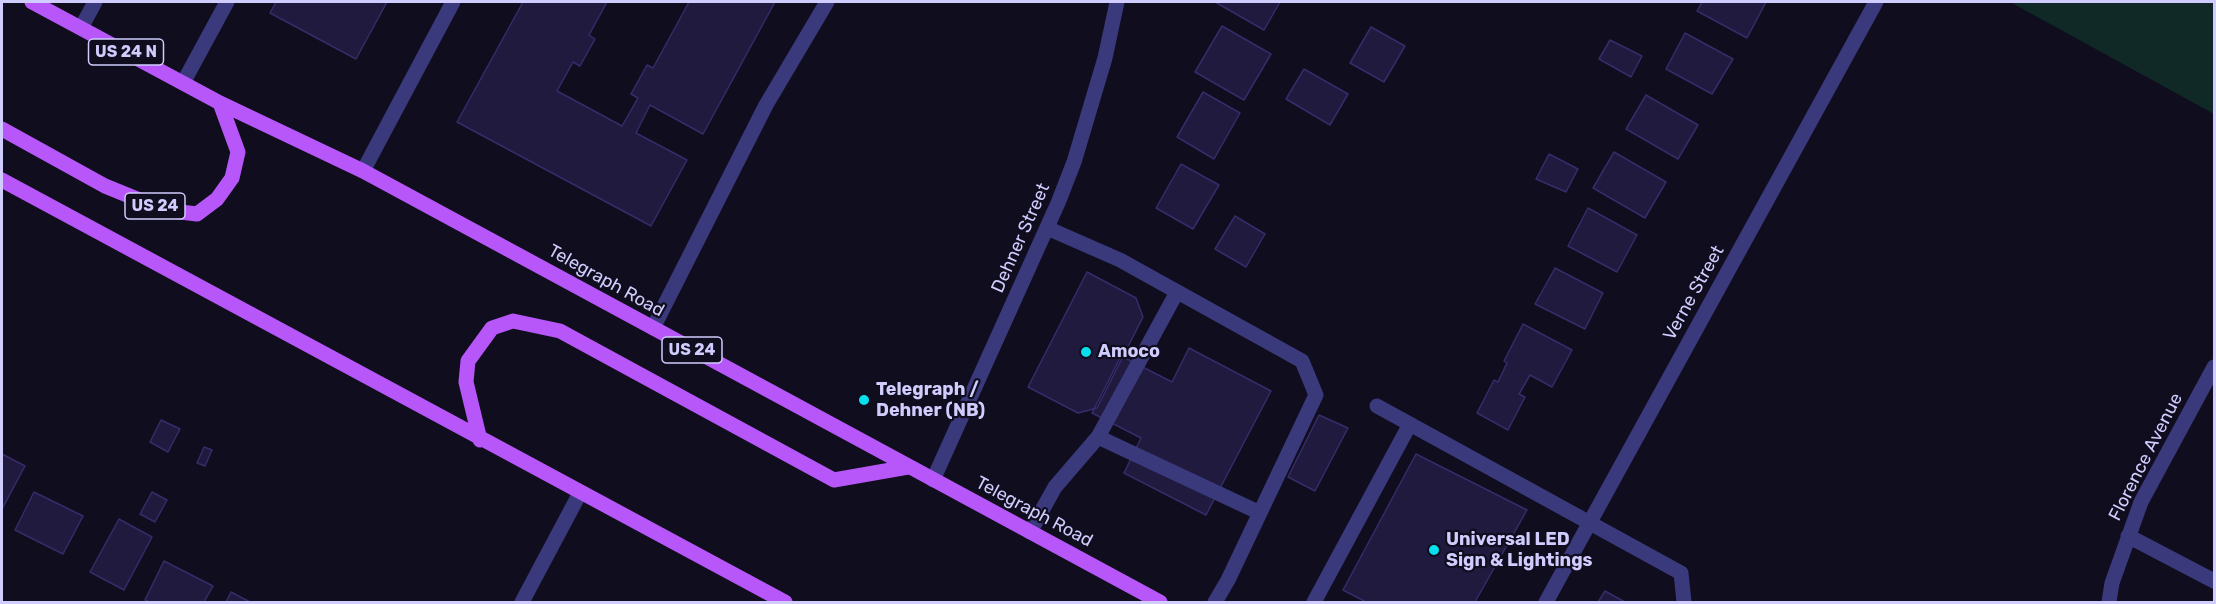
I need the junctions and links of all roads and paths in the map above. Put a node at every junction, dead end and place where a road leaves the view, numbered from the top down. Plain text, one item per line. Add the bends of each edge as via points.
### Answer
1 (32, 2) edge
2 (95, 2) edge
3 (227, 2) edge
4 (453, 2) edge
5 (827, 2) edge
6 (1117, 2) edge
7 (1875, 2) edge
8 (81, 28) junction
9 (183, 83) junction
10 (220, 103) junction
11 (2, 129) edge
12 (363, 171) junction
13 (2, 180) edge
14 (1047, 228) junction
15 (1177, 292) junction
16 (652, 328) junction
17 (2214, 367) edge
18 (1377, 406) dead end
19 (1410, 424) junction
20 (1098, 437) junction
21 (480, 440) junction
22 (908, 467) junction
23 (933, 480) junction
24 (580, 493) junction
25 (1258, 512) junction
26 (1590, 522) junction
27 (1030, 532) junction
28 (2128, 536) junction
29 (2214, 581) edge
30 (522, 603) edge
31 (785, 603) edge
32 (1160, 603) edge
33 (1215, 603) edge
34 (1314, 603) edge
35 (1546, 603) edge
36 (1684, 603) edge
37 (2109, 603) edge

1 - 8 main road, Telegraph Road / US 24 N
2 - 8 street
3 - 9 street
4 - 12 street
5 - 16 street via 766,105
6 - 14 street, Dehner Street via 1074,162
7 - 26 street, Verne Street
8 - 9 main road, Telegraph Road / US 24 N
9 - 10 main road, Telegraph Road / US 24 N
10 - 11 main road, US 24 via 238,152 232,178 218,199 197,214 164,210 105,186
10 - 12 main road, Telegraph Road / US 24
12 - 16 main road, Telegraph Road / US 24
13 - 21 main road, US 24
14 - 15 street via 1120,260
14 - 23 street, Dehner Street
15 - 20 street
15 - 25 street via 1302,361 1316,395
16 - 22 main road, Telegraph Road / US 24
17 - 28 street, Florence Avenue via 2141,502
18 - 19 street
19 - 26 street
19 - 34 street
20 - 25 street
20 - 27 street via 1055,487
21 - 22 main road via 466,382 468,361 492,328 513,321 560,331 834,480
21 - 24 main road, US 24
22 - 23 main road, Telegraph Road / US 24
23 - 27 main road, Telegraph Road / US 24
24 - 30 street
24 - 31 main road, US 24
25 - 33 street
26 - 35 street, Verne Street
26 - 36 street via 1681,573
27 - 32 main road, Telegraph Road / US 24
28 - 29 street
28 - 37 street, Florence Avenue

